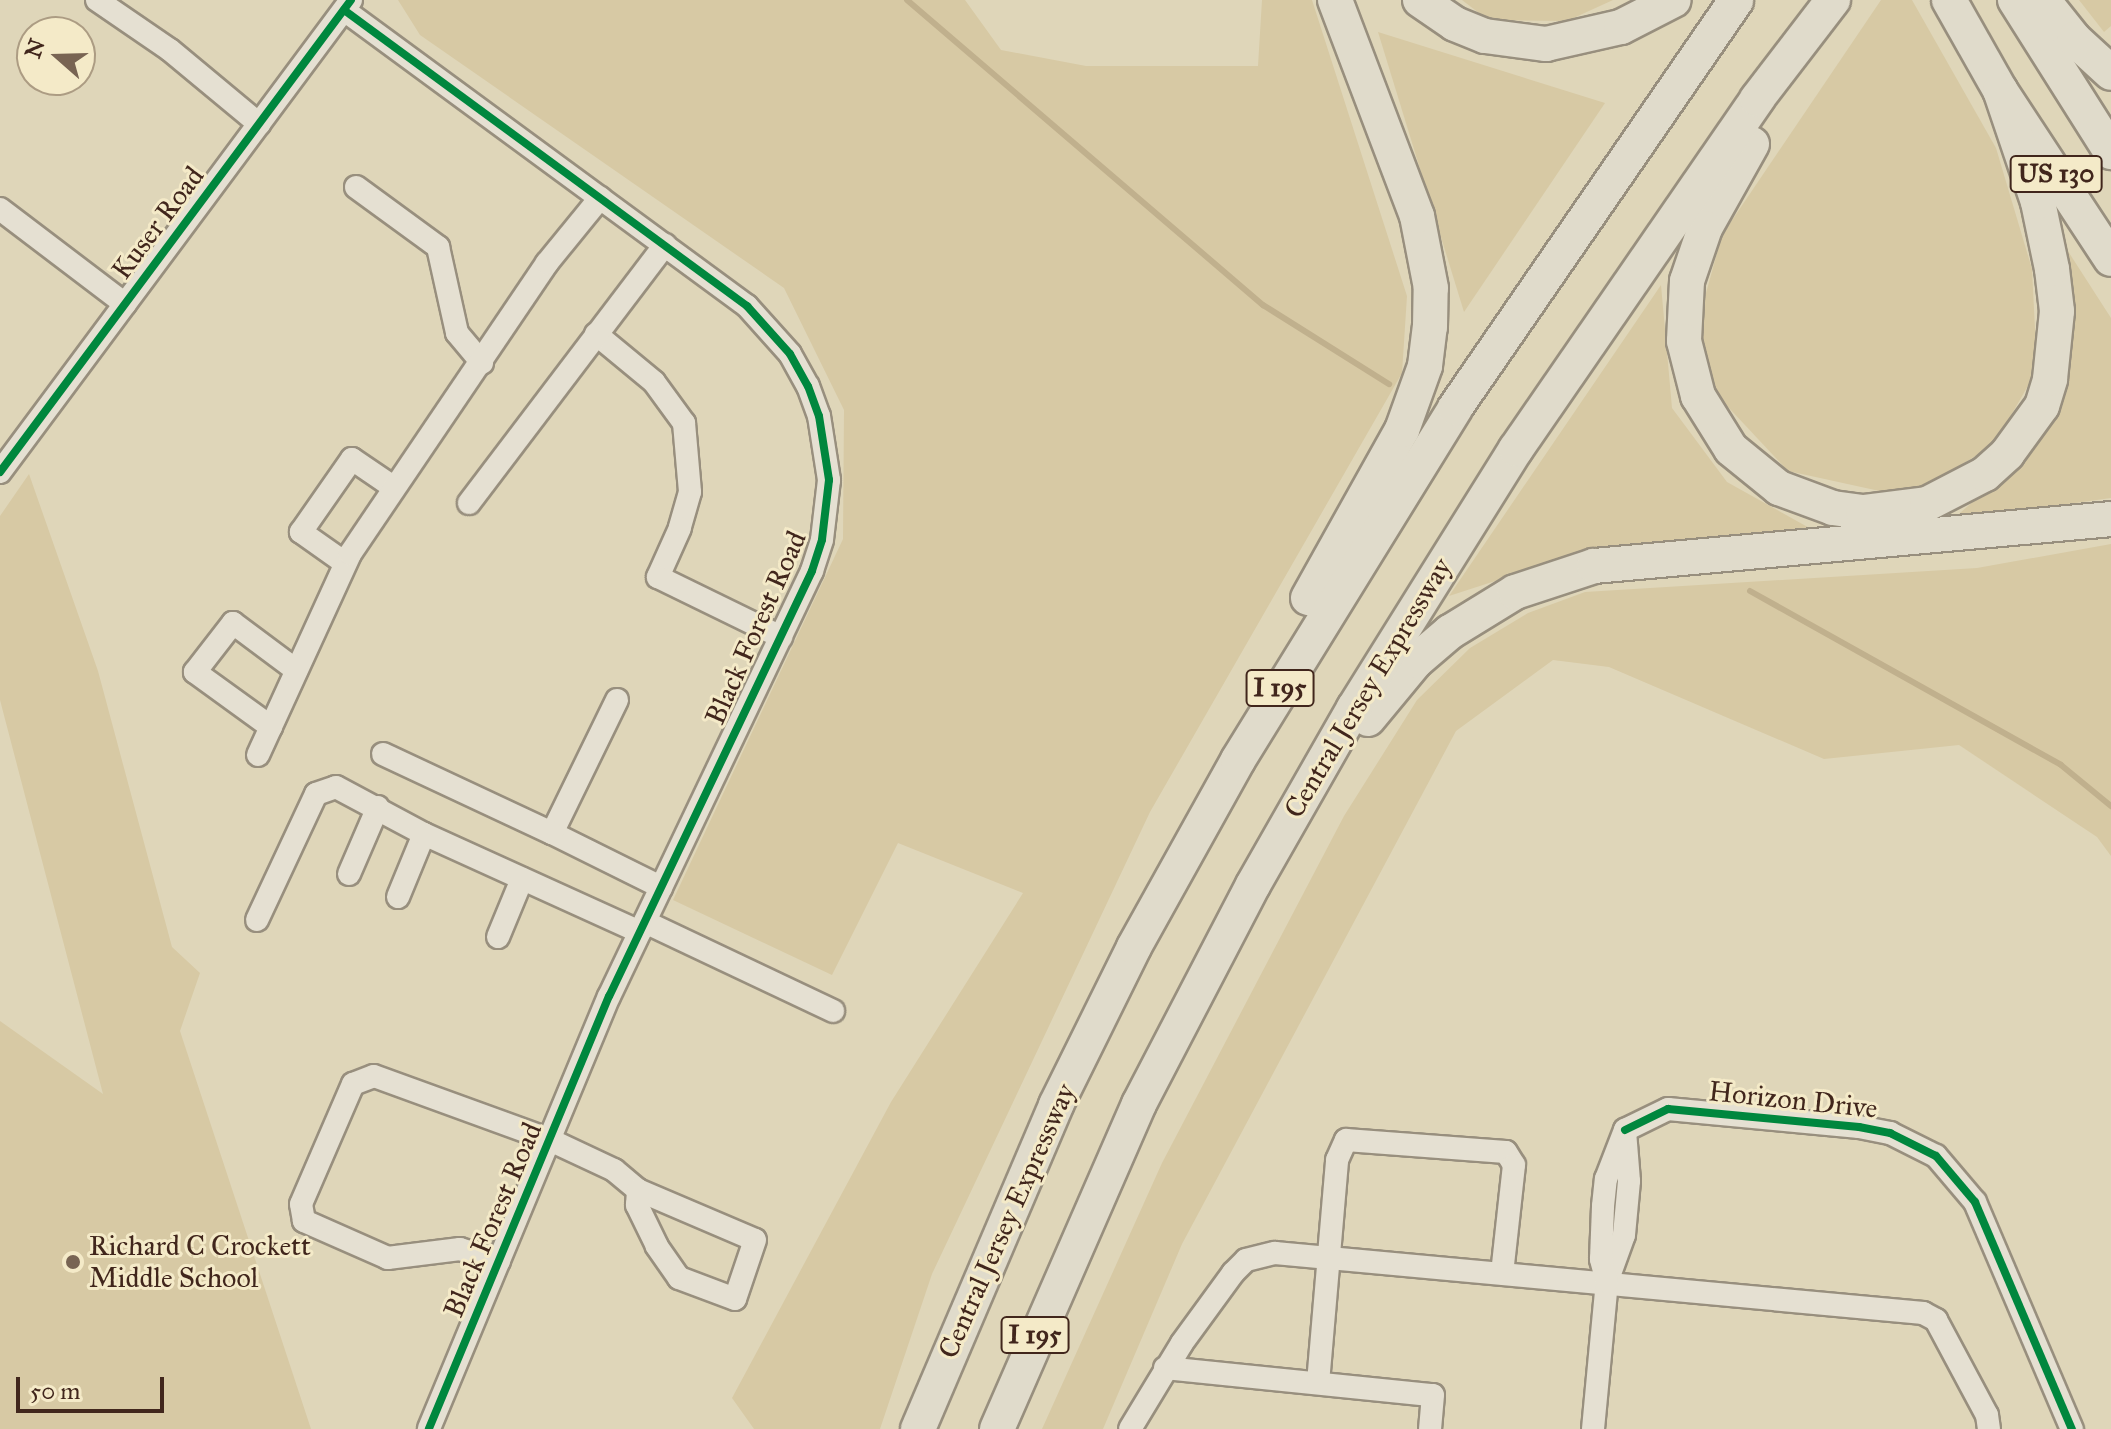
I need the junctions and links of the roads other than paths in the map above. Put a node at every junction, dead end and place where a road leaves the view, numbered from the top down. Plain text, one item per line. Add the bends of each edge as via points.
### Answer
1 (97, 0) edge
2 (1335, 0) edge
3 (1420, 0) edge
4 (1674, 0) edge
5 (1736, 0) edge
6 (1835, 0) edge
7 (1949, 0) edge
8 (2015, 0) edge
9 (2043, 0) edge
10 (348, 5) edge
11 (2111, 73) edge
12 (2000, 90) junction
13 (259, 124) junction
14 (2111, 152) edge
15 (356, 187) dead end
16 (600, 198) junction
17 (0, 209) edge
18 (665, 245) junction
19 (2111, 259) edge
20 (125, 304) junction
21 (596, 334) junction
22 (482, 363) junction
23 (0, 472) edge
24 (393, 487) junction
25 (469, 503) dead end
26 (2111, 519) edge
27 (345, 563) junction
28 (781, 637) junction
29 (296, 670) junction
30 (617, 700) dead end
31 (271, 727) junction
32 (383, 754) dead end
33 (258, 755) dead end
34 (378, 807) junction
35 (552, 833) junction
36 (424, 834) junction
37 (349, 874) dead end
38 (522, 879) junction
39 (661, 887) junction
40 (398, 897) dead end
41 (257, 920) dead end
42 (642, 927) junction
43 (498, 937) dead end
44 (1134, 947) junction
45 (1199, 986) junction
46 (833, 1011) dead end
47 (550, 1140) junction
48 (638, 1190) junction
49 (1328, 1257) junction
50 (499, 1261) junction
51 (1502, 1273) junction
52 (1607, 1282) junction
53 (1165, 1368) junction
54 (1318, 1383) junction
55 (429, 1429) edge
56 (918, 1429) edge
57 (997, 1429) edge
58 (1130, 1429) edge
59 (1430, 1429) edge
60 (1593, 1429) edge
61 (1989, 1429) edge
62 (2072, 1429) edge

1 - 13 street via 170,50
2 - 44 highway via 1426,249 1431,288 1425,366 1402,430 1288,634
3 - 4 highway via 1455,24 1485,36 1546,44 1621,27
5 - 44 highway, Central Jersey Expressway / I 195 via 1455,408 1343,582
6 - 12 highway via 1722,193 1696,252 1685,296 1684,341 1698,396 1731,449 1779,488 1805,500 1863,512 1927,504 1985,474 2042,406 2055,349 2052,269 2038,202
6 - 45 highway, Central Jersey Expressway / I 195 via 1757,99 1460,534 1302,796
7 - 12 highway, US 130
8 - 14 highway, US 130
9 - 11 highway
10 - 13 street, Kuser Road
10 - 16 street, Black Forest Road
12 - 19 highway, US 130
13 - 20 street, Kuser Road
15 - 22 street via 438,247 457,333
16 - 18 street, Black Forest Road
16 - 22 street via 547,263
17 - 20 street
18 - 21 street
18 - 28 street, Black Forest Road via 770,328 808,386 819,416 829,480 827,512 812,571
20 - 23 street, Kuser Road
21 - 25 street
21 - 28 street via 661,388 684,423 690,492 658,577
22 - 24 street
24 - 27 street
24 - 27 street via 352,459 301,532
26 - 45 highway via 1594,566 1515,592 1450,632 1386,694
27 - 29 street
28 - 39 street, Black Forest Road
29 - 31 street
29 - 31 street via 233,623 195,672
30 - 35 street
31 - 33 street
32 - 35 street
34 - 36 street
34 - 37 street
34 - 41 street via 336,787 316,794
35 - 39 street
36 - 38 street
36 - 40 street
38 - 42 street
38 - 43 street
39 - 42 street, Black Forest Road
42 - 46 street
42 - 47 street, Black Forest Road
44 - 56 highway, Central Jersey Expressway / I 195 via 1011,1203
45 - 57 highway, Central Jersey Expressway / I 195 via 1078,1234
47 - 48 street via 614,1170
47 - 50 street, Black Forest Road
47 - 50 street via 398,1083 362,1077 344,1098 301,1204 304,1221 388,1258 460,1249
48 - 48 street via 637,1205 679,1278 735,1299 755,1240
49 - 51 street
49 - 51 street via 1340,1148 1355,1137 1506,1152 1514,1165
49 - 53 street via 1275,1253 1246,1260
49 - 54 street
50 - 55 street, Black Forest Road
51 - 52 street
52 - 60 street
52 - 61 street via 1931,1316 1987,1415
52 - 62 street, Horizon Drive via 1624,1235 1629,1181 1625,1130 1668,1109 1890,1133 1936,1156 1975,1202
53 - 54 street
53 - 58 street
54 - 59 street via 1433,1395

